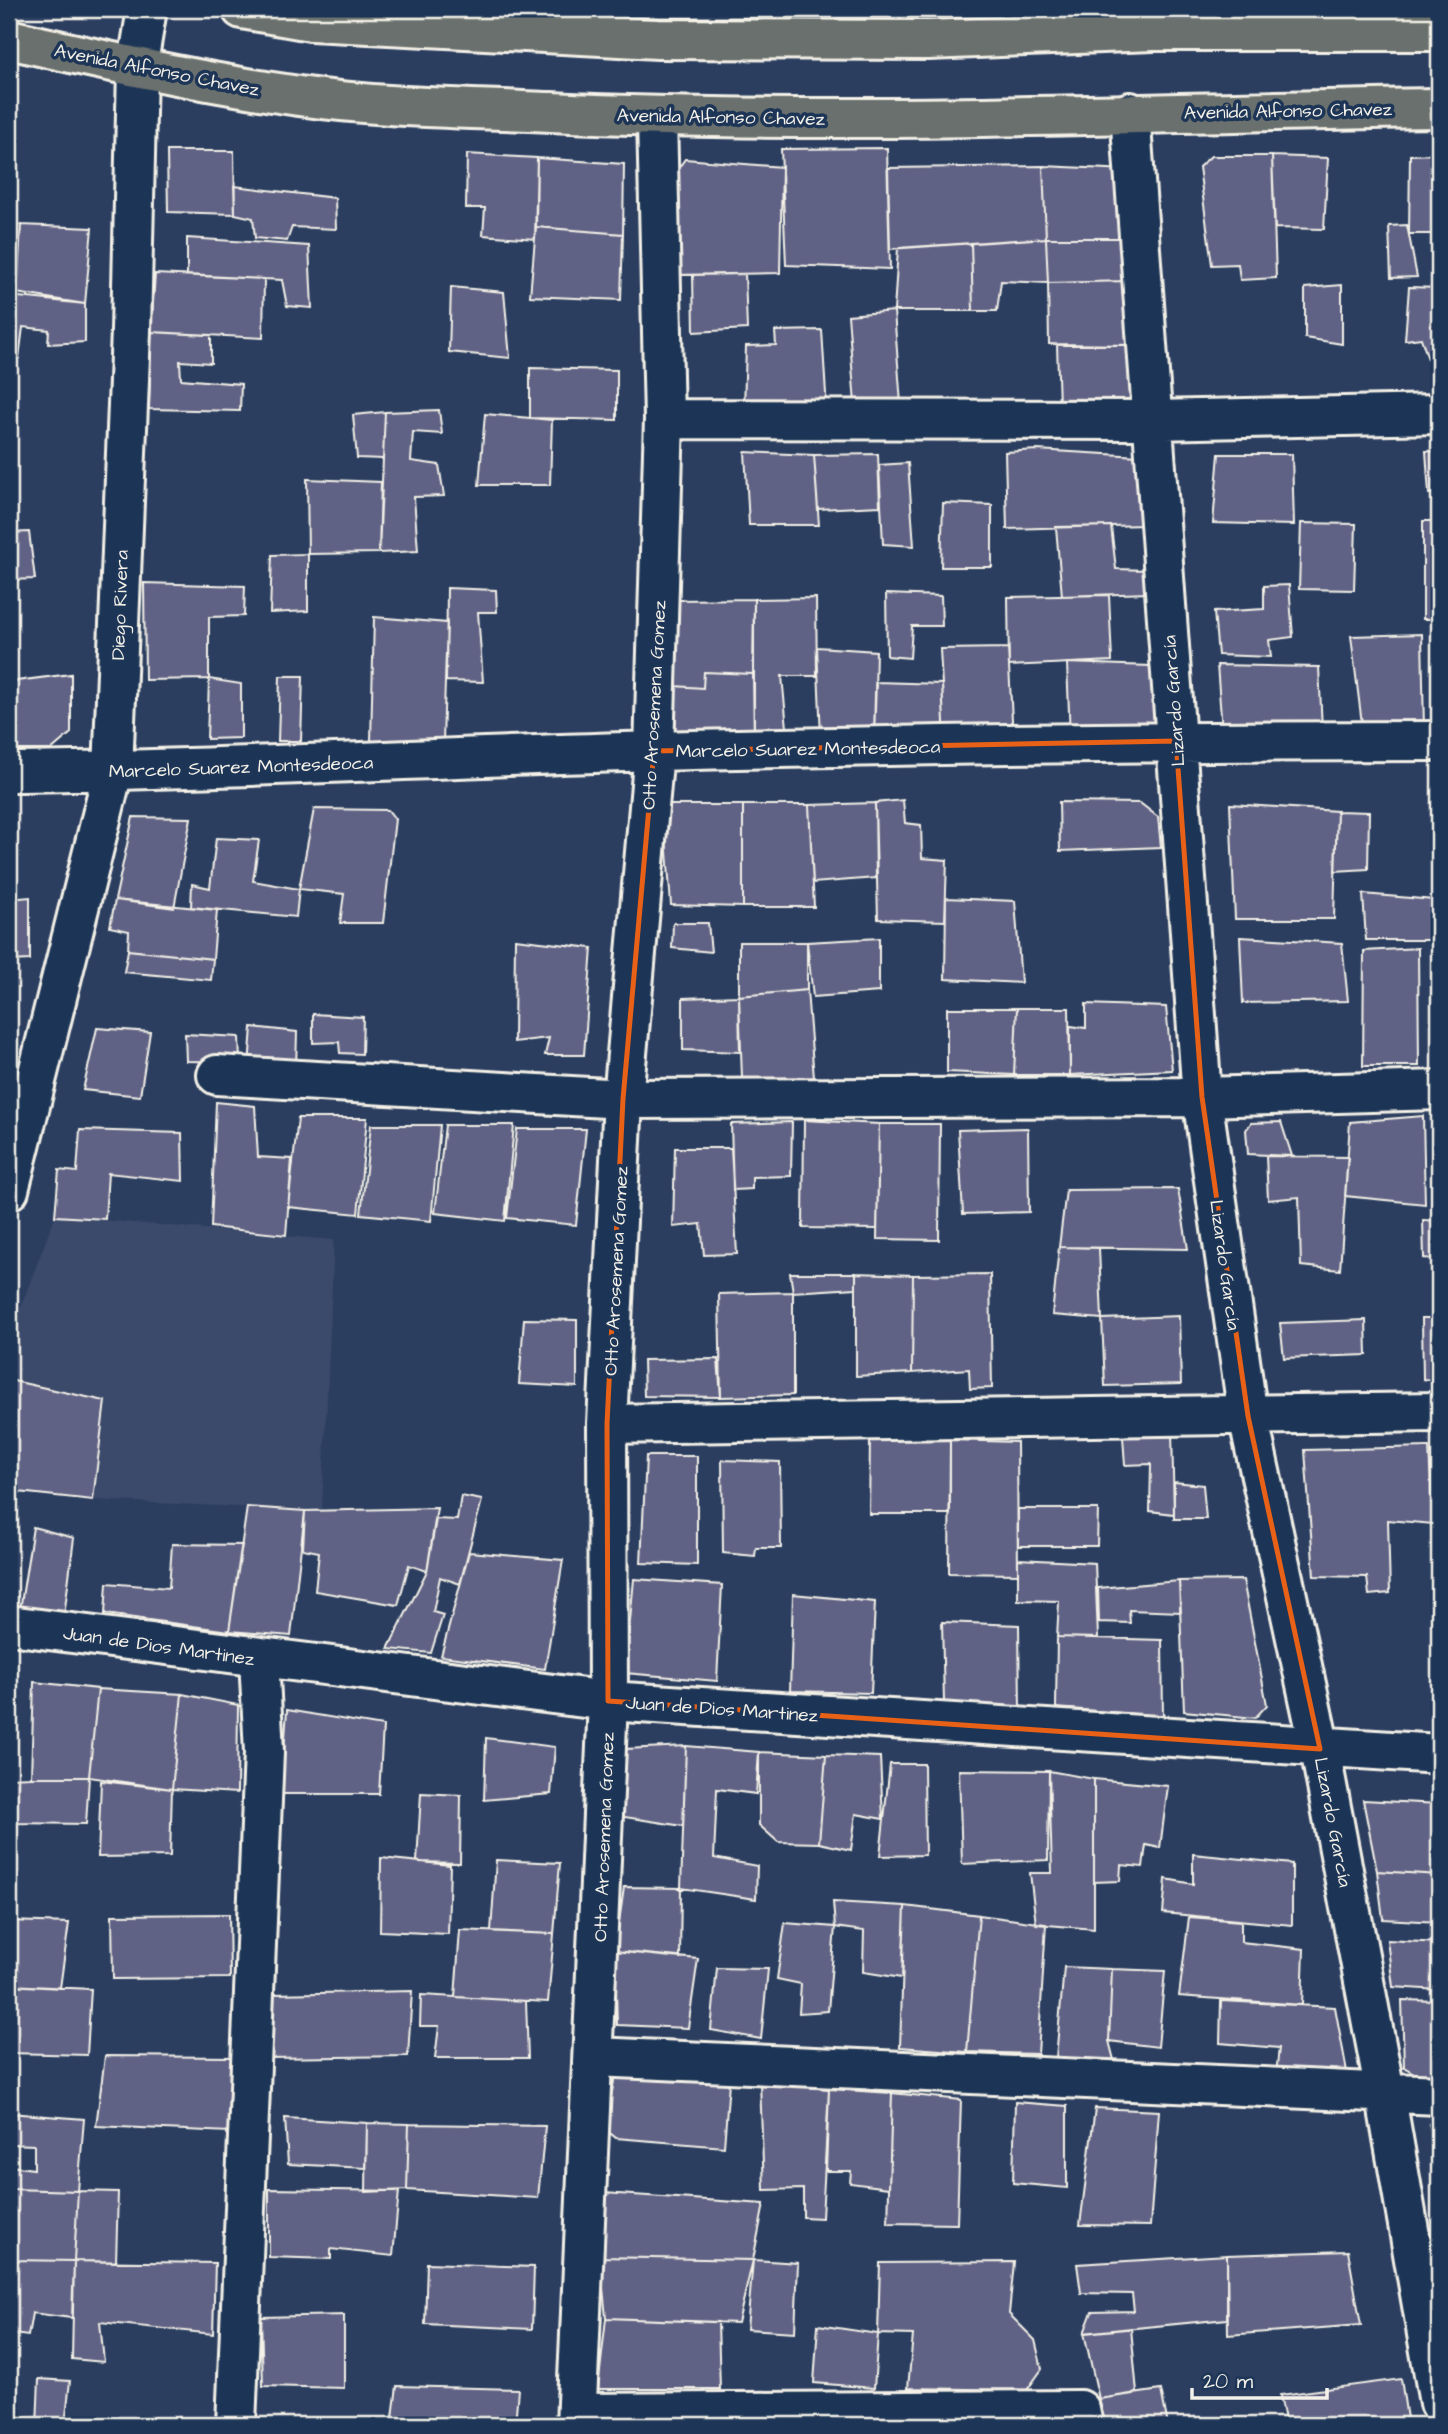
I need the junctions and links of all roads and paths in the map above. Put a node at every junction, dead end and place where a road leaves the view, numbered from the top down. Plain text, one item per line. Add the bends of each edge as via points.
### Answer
1 (147, 9) edge
2 (242, 9) edge
3 (1439, 31) edge
4 (9, 39) edge
5 (137, 69) junction
6 (1439, 108) edge
7 (1130, 112) junction
8 (657, 117) junction
9 (1439, 414) edge
10 (664, 419) junction
11 (1154, 420) junction
12 (1176, 741) junction
13 (1439, 741) edge
14 (654, 751) junction
15 (113, 771) junction
16 (9, 772) edge
17 (217, 1075) dead end
18 (1439, 1090) edge
19 (1202, 1097) junction
20 (623, 1100) junction
21 (9, 1191) edge
22 (1439, 1412) edge
23 (1248, 1416) junction
24 (607, 1424) junction
25 (9, 1625) edge
26 (259, 1659) junction
27 (608, 1701) junction
28 (1320, 1749) junction
29 (1439, 1754) edge
30 (595, 2057) junction
31 (1385, 2092) junction
32 (1439, 2095) edge
33 (1439, 2403) edge
34 (577, 2419) edge
35 (756, 2419) edge
36 (236, 2425) edge
37 (1083, 2425) edge

1 - 5 street, Diego Rivera
2 - 3 main road via 311,21 658,39 928,40 1153,31
4 - 5 main road, Avenida Alfonso Chavez
5 - 8 main road, Avenida Alfonso Chavez via 303,97
5 - 15 street, Diego Rivera
6 - 7 main road, Avenida Alfonso Chavez
7 - 8 main road, Avenida Alfonso Chavez
7 - 11 street, Lizardo García
8 - 10 street, Otto Arosemena Gomez
9 - 11 street
10 - 11 street
10 - 14 street, Otto Arosemena Gomez
11 - 12 street, Lizardo García
12 - 13 street, Marcelo Suarez Montesdeoca
12 - 14 street, Marcelo Suarez Montesdeoca
12 - 19 street, Lizardo García
14 - 15 street, Marcelo Suarez Montesdeoca
14 - 20 street, Otto Arosemena Gomez
15 - 16 street, Marcelo Suarez Montesdeoca
15 - 21 street, Diego Rivera
17 - 20 street
18 - 19 street
19 - 20 street
19 - 23 street, Lizardo García
20 - 24 street, Otto Arosemena Gomez
22 - 23 street
23 - 24 street
23 - 28 street, Lizardo García
24 - 27 street, Otto Arosemena Gomez
25 - 26 street, Juan de Dios Martinez
26 - 27 street, Juan de Dios Martinez
26 - 36 street via 264,1752
27 - 28 street, Juan de Dios Martinez
27 - 30 street, Otto Arosemena Gomez
28 - 29 street, Juan de Dios Martinez
28 - 31 street, Lizardo García
30 - 31 street
30 - 34 street, Otto Arosemena Gomez
31 - 32 street
31 - 33 street, Lizardo García
34 - 35 street
35 - 37 street via 1080,2410

